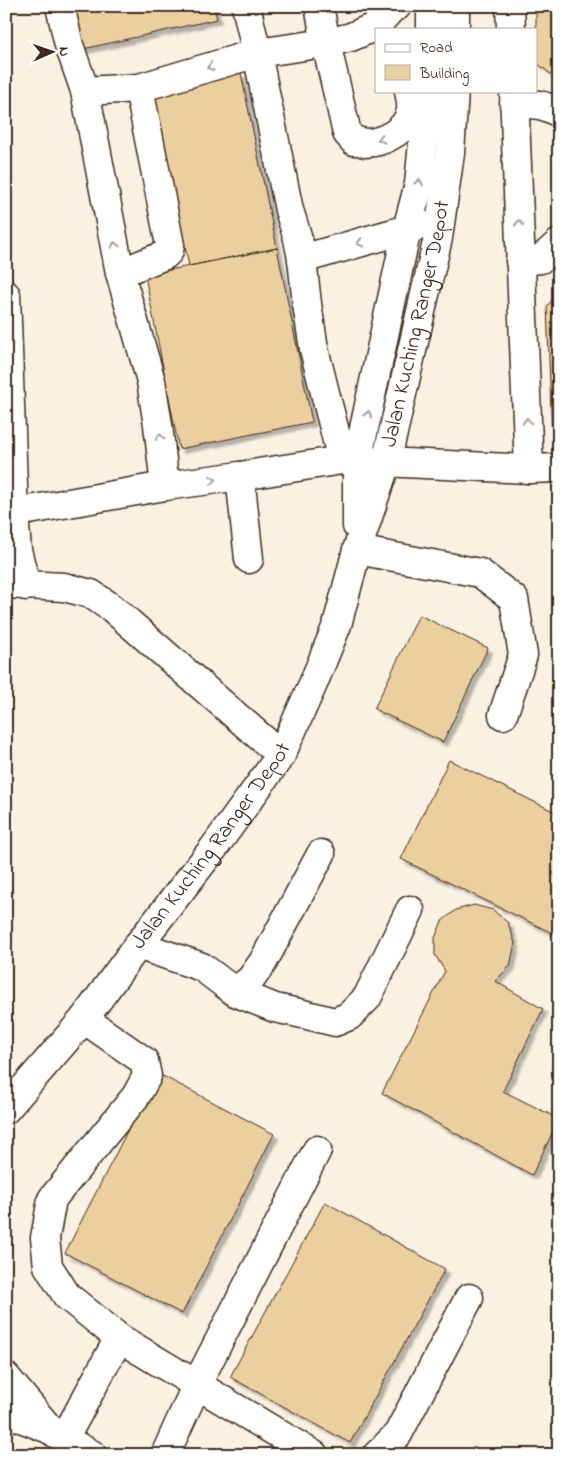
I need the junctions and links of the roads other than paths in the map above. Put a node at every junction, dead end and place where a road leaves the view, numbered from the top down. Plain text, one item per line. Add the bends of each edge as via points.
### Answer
1 (60, 6) edge
2 (246, 6) edge
3 (319, 6) edge
4 (431, 6) edge
5 (455, 6) edge
6 (510, 6) edge
7 (395, 12) edge
8 (431, 28) edge
9 (455, 28) edge
10 (511, 28) edge
11 (326, 43) junction
12 (257, 53) junction
13 (139, 88) junction
14 (85, 91) junction
15 (409, 92) edge
16 (428, 92) edge
17 (454, 92) edge
18 (514, 98) edge
19 (559, 113) edge
20 (441, 219) junction
21 (407, 229) junction
22 (559, 243) edge
23 (302, 259) junction
24 (520, 261) junction
25 (120, 272) junction
26 (6, 295) edge
27 (350, 461) junction
28 (386, 463) junction
29 (559, 468) edge
30 (529, 470) junction
31 (240, 476) junction
32 (165, 486) junction
33 (10, 514) edge
34 (357, 550) junction
35 (249, 559) dead end
36 (16, 585) edge
37 (503, 715) dead end
38 (280, 755) junction
39 (321, 854) dead end
40 (410, 910) dead end
41 (138, 945) junction
42 (235, 992) junction
43 (84, 1019) junction
44 (6, 1109) edge
45 (317, 1150) dead end
46 (469, 1298) dead end
47 (119, 1338) junction
48 (6, 1377) edge
49 (197, 1384) junction
50 (6, 1412) edge
51 (57, 1434) junction
52 (93, 1455) edge
53 (164, 1455) edge
54 (314, 1455) edge
55 (377, 1455) edge

1 - 14 street
2 - 12 street
3 - 11 street
4 - 8 street
5 - 9 street
6 - 10 street
7 - 11 street via 376,26
11 - 12 street
15 -> 11 street via 410,112 400,128 389,137 366,143 354,141 347,133
12 -> 13 street
12 - 23 street
13 - 14 street
13 - 25 street via 170,245 165,255
25 -> 14 street
21 -> 16 street, Jalan Kuching Ranger Depot via 419,184
17 - 20 street, Jalan Kuching Ranger Depot
18 - 19 street via 546,106
24 -> 18 street
20 - 21 street
20 - 28 street, Jalan Kuching Ranger Depot
21 -> 23 street
27 -> 21 street, Jalan Kuching Ranger Depot
22 - 24 street via 541,259
23 - 27 street via 314,349
30 -> 24 street
32 -> 25 street via 151,381
26 - 33 street
27 - 28 street
27 - 31 street
27 - 34 street, Jalan Kuching Ranger Depot
28 - 30 street
28 - 34 street, Jalan Kuching Ranger Depot
29 - 30 street
32 -> 31 street
31 - 35 street
32 - 33 street
33 - 36 street via 17,550
34 - 37 street via 480,573 514,599 523,655
34 - 38 street, Jalan Kuching Ranger Depot via 337,625
36 - 38 street via 64,587 91,594 112,608
38 - 41 street, Jalan Kuching Ranger Depot via 213,849
39 - 42 street via 263,962 251,979
40 - 42 street via 367,998 349,1016 334,1022 275,1008
41 - 42 street via 202,967
41 - 43 street, Jalan Kuching Ranger Depot
43 - 44 street, Jalan Kuching Ranger Depot
43 - 47 street via 144,1061 147,1076 136,1096 52,1199 45,1238 48,1266 67,1296
45 - 49 street
46 - 55 street via 398,1434
47 - 49 street
47 - 51 street
48 - 51 street
49 - 53 street
49 - 54 street
50 - 51 street
51 - 52 street

